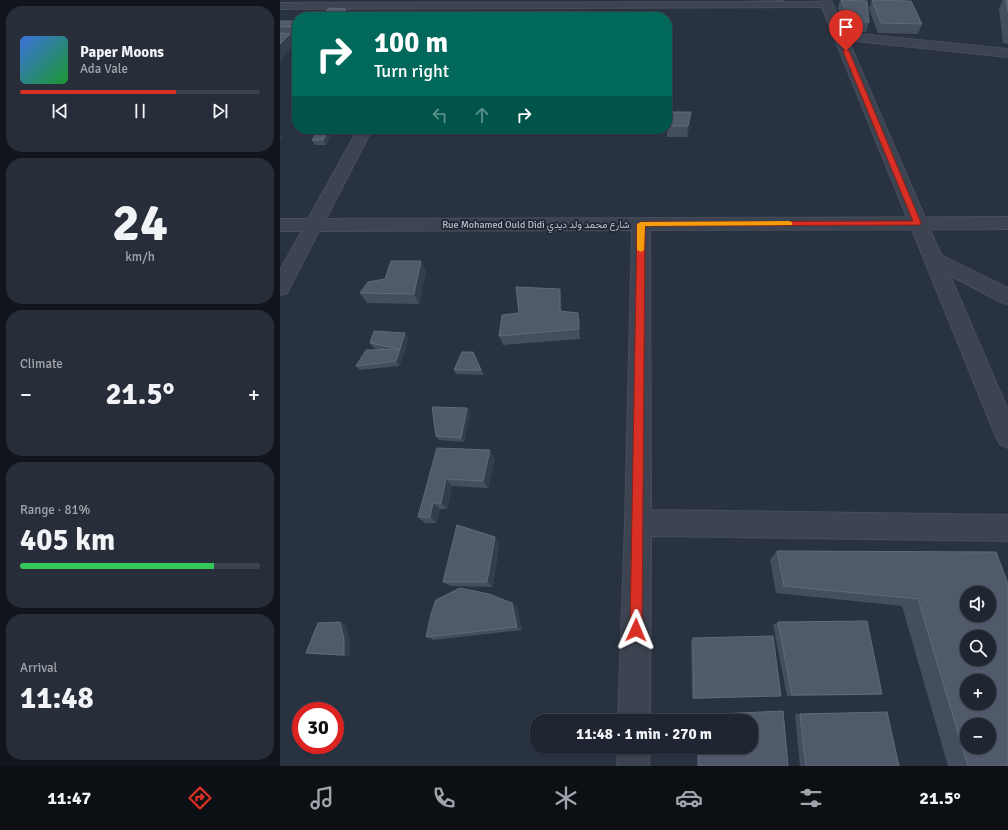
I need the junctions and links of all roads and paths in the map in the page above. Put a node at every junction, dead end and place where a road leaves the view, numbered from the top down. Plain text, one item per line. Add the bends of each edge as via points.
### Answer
1 (826, 2) edge
2 (431, 3) edge
3 (280, 6) edge
4 (608, 11) edge
5 (426, 12) edge
6 (840, 36) junction
7 (1008, 53) edge
8 (362, 134) edge
9 (918, 223) junction
10 (1008, 223) edge
11 (641, 224) junction
12 (280, 225) edge
13 (314, 225) junction
14 (932, 258) junction
15 (280, 288) edge
16 (1008, 297) edge
17 (1008, 437) edge
18 (638, 523) junction
19 (1008, 528) edge
20 (634, 714) edge
21 (634, 754) edge
22 (633, 766) edge

1 - 4 street
1 - 6 street
2 - 3 street
2 - 4 street
2 - 5 street
6 - 7 street
6 - 9 street
8 - 13 street
9 - 10 street, Rue Mohamed Ould Didi شارع محمد ولد ديدي
9 - 11 street, Rue Mohamed Ould Didi شارع محمد ولد ديدي
9 - 14 street
11 - 13 street, Rue Mohamed Ould Didi شارع محمد ولد ديدي
11 - 18 street
12 - 13 street, Rue Mohamed Ould Didi شارع محمد ولد ديدي
13 - 15 street
14 - 16 street
14 - 17 street
18 - 19 street
18 - 20 street
21 - 22 street

